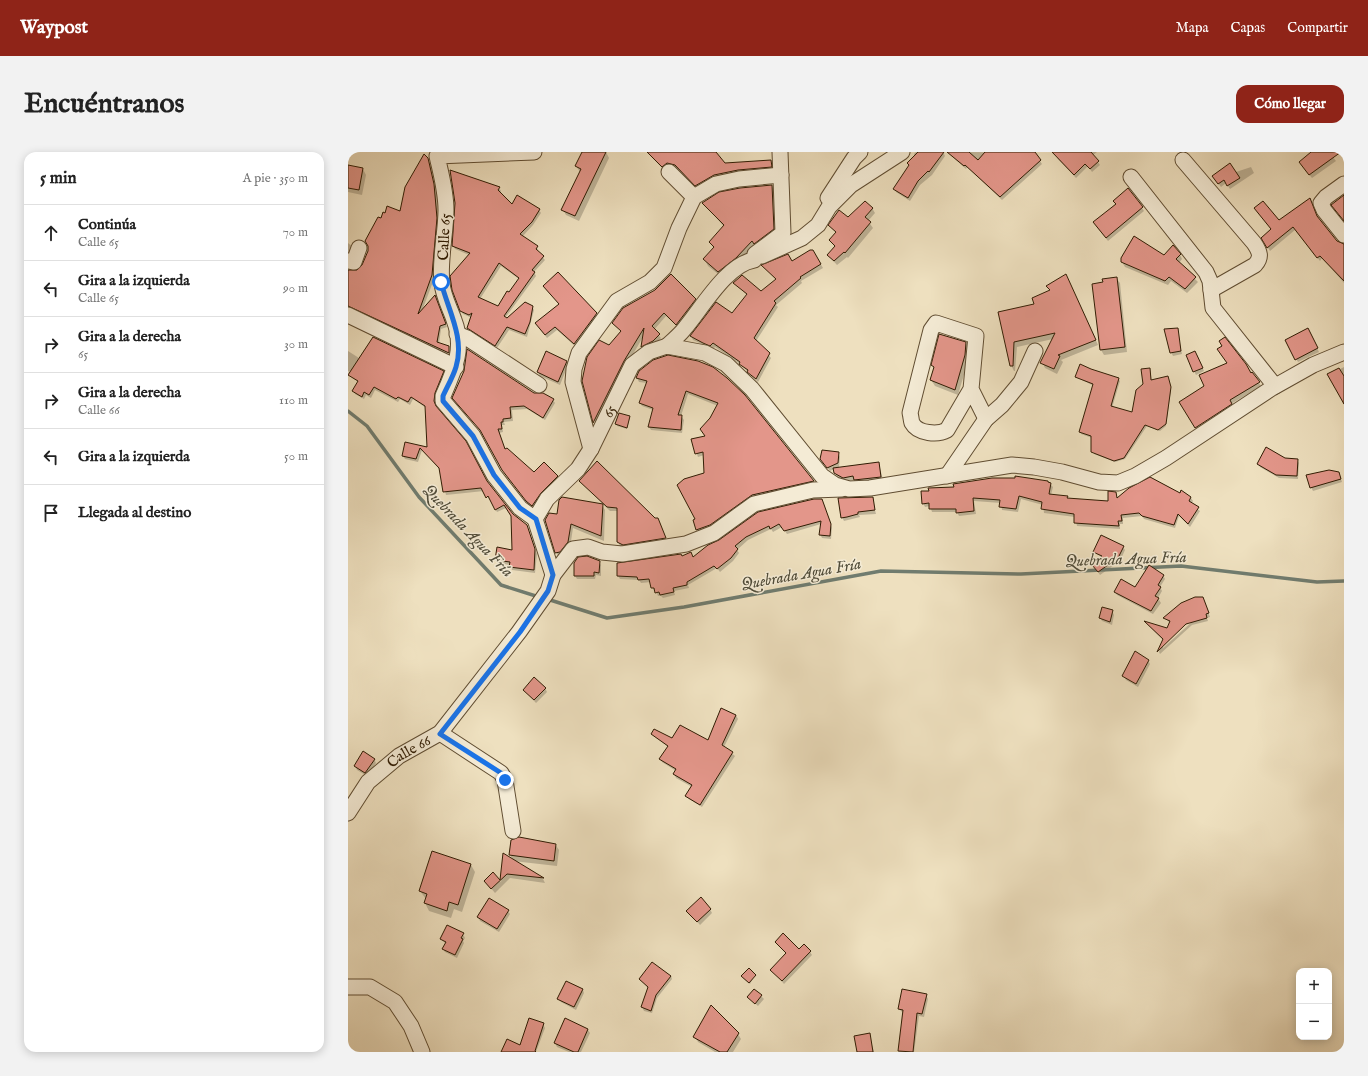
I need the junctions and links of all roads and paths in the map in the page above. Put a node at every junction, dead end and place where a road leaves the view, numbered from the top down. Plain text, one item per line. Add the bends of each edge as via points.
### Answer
1 (534, 152) edge
2 (780, 152) edge
3 (790, 152) edge
4 (860, 152) edge
5 (902, 152) edge
6 (435, 153) edge
7 (1183, 160) dead end
8 (669, 172) dead end
9 (781, 175) junction
10 (1131, 177) dead end
11 (1339, 187) edge
12 (694, 197) junction
13 (824, 215) junction
14 (783, 233) junction
15 (1344, 235) edge
16 (359, 248) dead end
17 (754, 260) junction
18 (348, 261) edge
19 (1211, 290) junction
20 (348, 315) edge
21 (457, 334) junction
22 (667, 346) junction
23 (1035, 350) dead end
24 (1344, 352) edge
25 (456, 367) junction
26 (539, 385) dead end
27 (1275, 386) junction
28 (971, 389) junction
29 (986, 419) junction
30 (592, 449) junction
31 (947, 476) junction
32 (849, 489) junction
33 (536, 519) junction
34 (553, 575) junction
35 (440, 734) junction
36 (348, 813) edge
37 (513, 831) dead end
38 (348, 987) edge
39 (422, 1052) edge

1 - 6 street
2 - 9 street
3 - 14 street via 788,177 785,183
4 - 13 street via 828,198
5 - 13 street via 851,185
6 - 21 street, Calle 65 via 445,191 446,211 441,282
7 - 19 street via 1260,253 1255,265
8 - 12 street
9 - 12 street via 716,184
9 - 14 street
10 - 19 street via 1206,272
11 - 15 street via 1321,203
12 - 30 street via 664,268 650,282 618,301 579,352 573,382
13 - 17 street via 818,225 802,238
14 - 17 street via 755,254
16 - 18 street via 354,262
17 - 22 street via 745,261 729,274 684,330
19 - 27 street via 1212,308
20 - 25 street
21 - 25 street, Calle 65
21 - 26 street
22 - 30 street, 65 via 649,352 632,365
22 - 32 street, 65 via 705,353 726,364 752,389 822,476 835,485
23 - 29 street via 1021,382 1002,405
24 - 27 street, Calle 66 via 1313,365
25 - 33 street, Calle 65 via 443,401 473,436 494,475 520,508
27 - 31 street, Calle 66 via 1166,458 1118,483 1099,482 1062,472 1012,465
28 - 28 street via 976,336 936,323 931,330 910,414 912,423 916,428 934,434 947,430
28 - 29 street
29 - 31 street
30 - 33 street, 65 via 578,469 547,499
31 - 32 street, Calle 66
32 - 34 street, Calle 66 via 813,490 754,504 726,526 686,544 622,554 602,552 588,547 573,549
33 - 34 street
34 - 35 street, Calle 66 via 548,591 520,632
35 - 36 street, Calle 66 via 399,756 368,782
35 - 37 street via 501,773 505,780
38 - 39 street via 370,987 394,1002 411,1026

